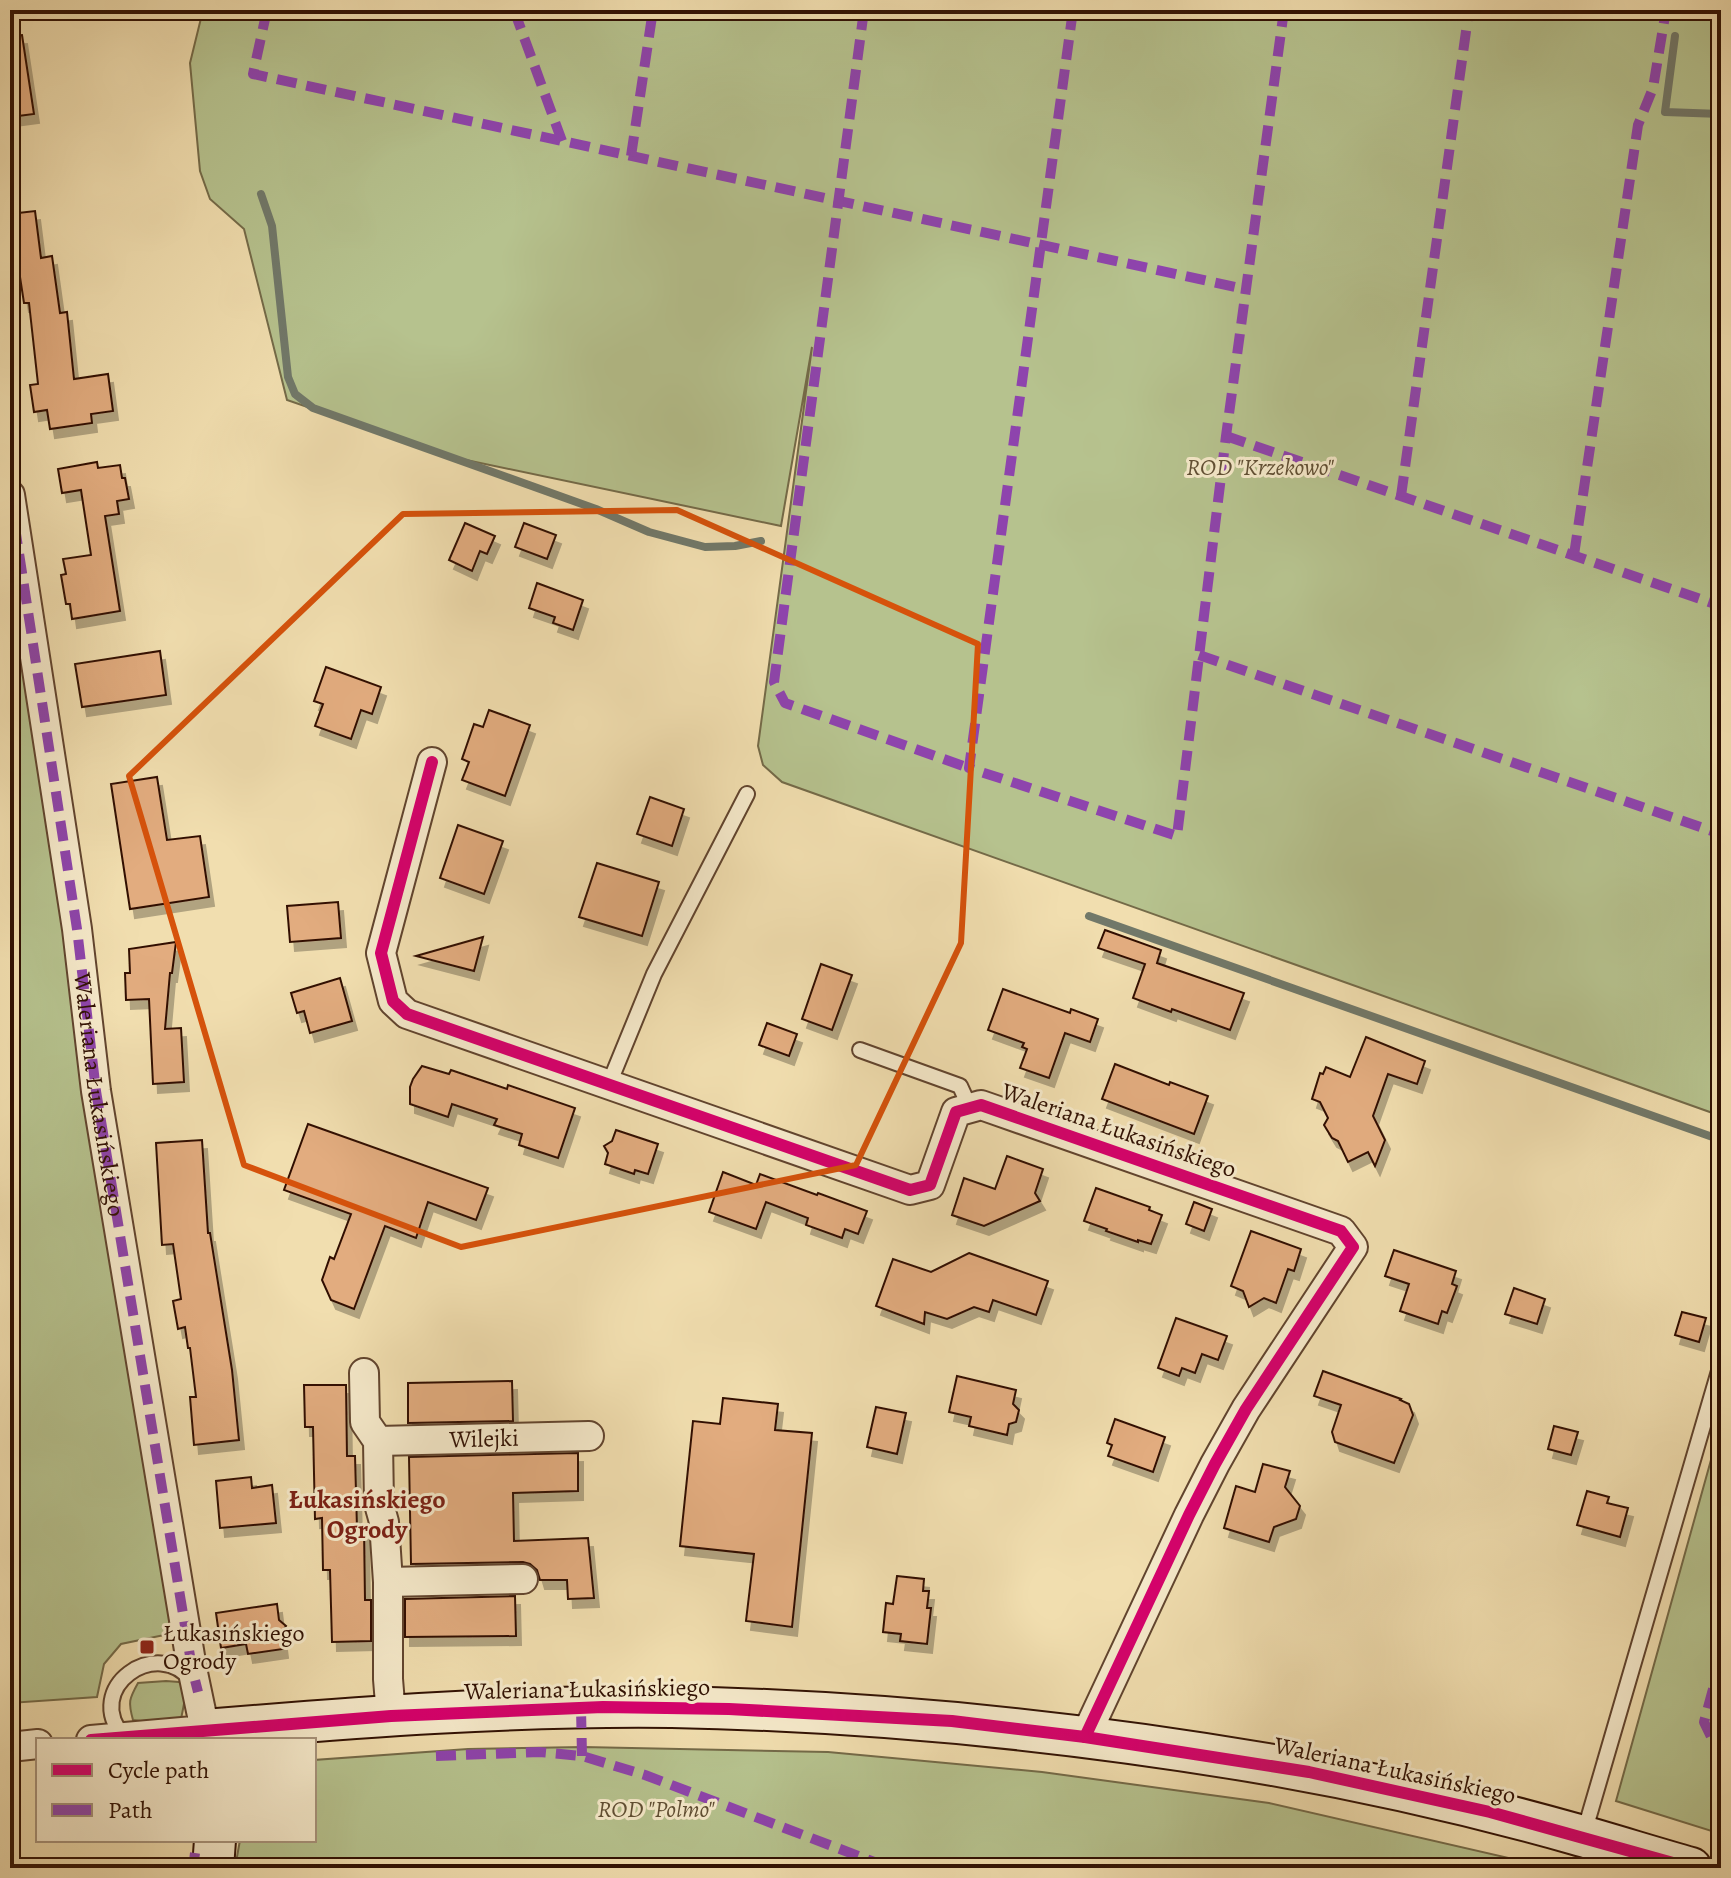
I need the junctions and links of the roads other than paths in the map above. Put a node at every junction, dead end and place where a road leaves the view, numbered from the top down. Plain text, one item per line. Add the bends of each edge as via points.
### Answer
1 (10, 495) edge
2 (432, 762) dead end
3 (747, 794) dead end
4 (860, 1050) dead end
5 (609, 1084) junction
6 (970, 1108) junction
7 (1721, 1364) edge
8 (364, 1373) dead end
9 (589, 1436) dead end
10 (378, 1441) junction
11 (523, 1579) dead end
12 (388, 1582) junction
13 (198, 1692) junction
14 (391, 1716) junction
15 (206, 1735) edge
16 (124, 1737) junction
17 (1085, 1737) junction
18 (113, 1738) edge
19 (36, 1744) edge
20 (10, 1747) edge
21 (1583, 1837) junction
22 (215, 1842) edge
23 (213, 1868) edge
24 (1691, 1868) edge

1 - 13 street, Waleriana Łukasińskiego via 77,929 96,1091
2 - 5 street, Waleriana Łukasińskiego via 381,953 393,1001 407,1014
3 - 5 lane via 654,974
4 - 6 lane via 960,1086
5 - 6 street, Waleriana Łukasińskiego via 910,1190 930,1185 956,1112
6 - 17 street, Waleriana Łukasińskiego via 981,1105 1341,1231 1353,1247 1223,1450
7 - 21 lane
8 - 10 street via 365,1422
9 - 10 street, Wilejki
10 - 12 street
11 - 12 street
12 - 14 street
13 - 15 street
13 - 16 lane via 175,1667 132,1670 120,1680 112,1702
14 - 15 street, Waleriana Łukasińskiego
14 - 17 street, Waleriana Łukasińskiego via 686,1708 952,1721
15 - 16 street, Waleriana Łukasińskiego
16 - 18 street, Waleriana Łukasińskiego
17 - 21 street, Waleriana Łukasińskiego via 1309,1772
19 - 20 street
21 - 24 street, Waleriana Łukasińskiego
22 - 23 street

